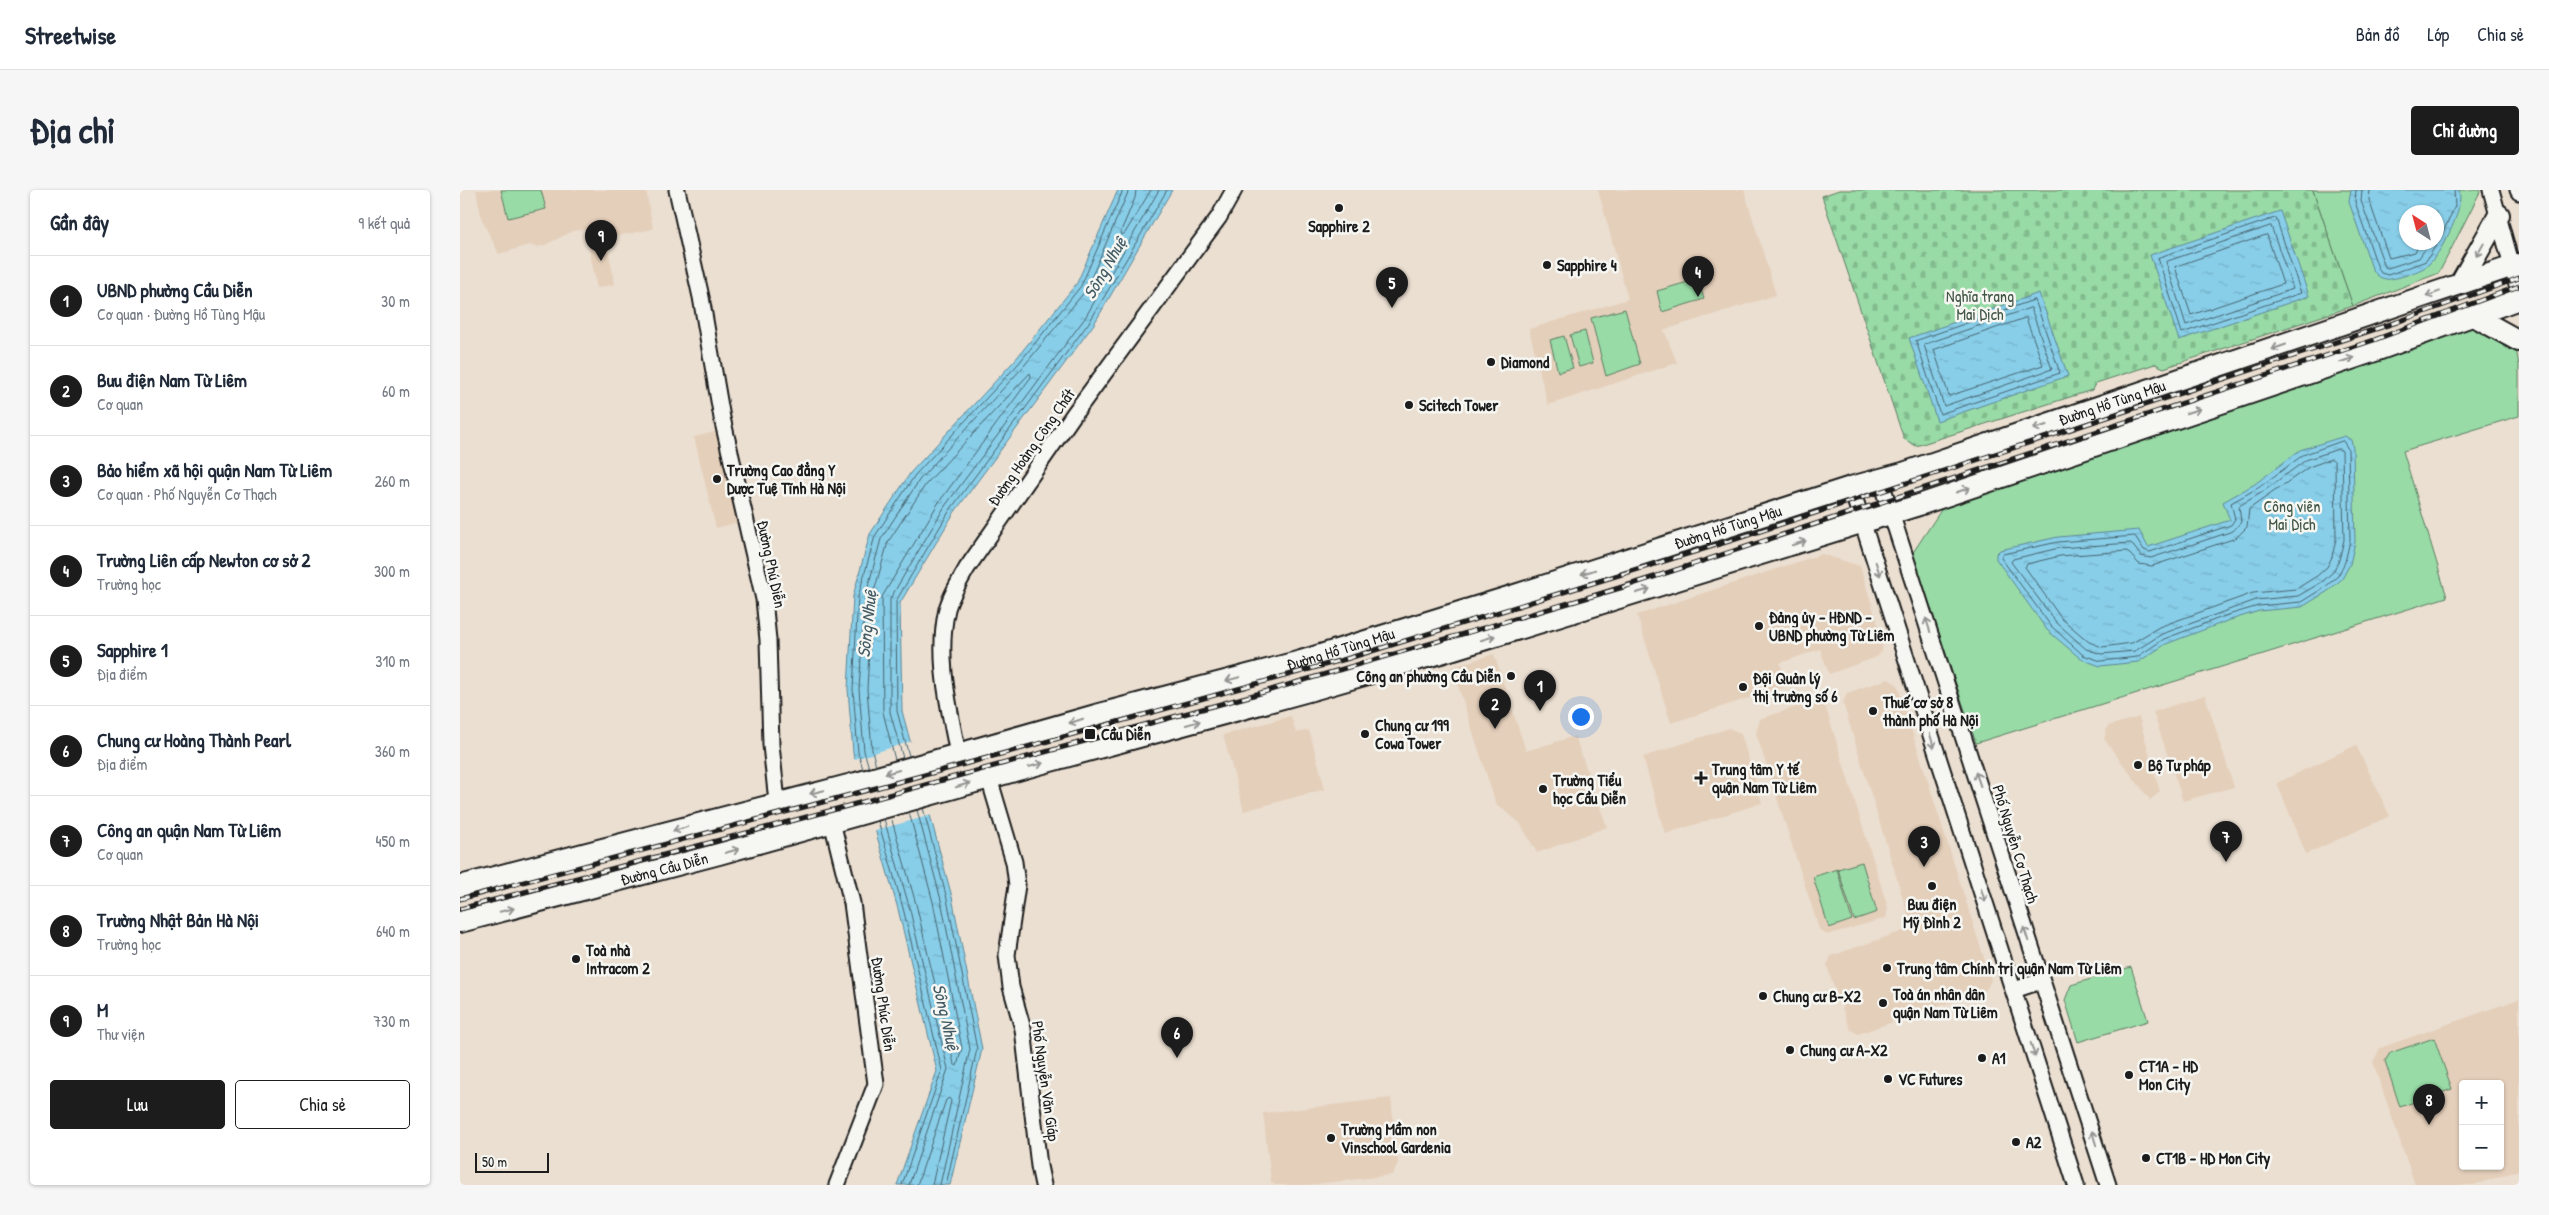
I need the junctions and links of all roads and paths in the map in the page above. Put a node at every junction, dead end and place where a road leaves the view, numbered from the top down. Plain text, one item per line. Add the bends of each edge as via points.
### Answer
1 (677, 190) edge
2 (1234, 190) edge
3 (2491, 190) edge
4 (2499, 215) junction
5 (2516, 266) edge
6 (2460, 284) junction
7 (2519, 292) edge
8 (2519, 299) edge
9 (2472, 315) junction
10 (2519, 341) edge
11 (2136, 395) junction
12 (2097, 408) junction
13 (2147, 427) junction
14 (2109, 440) junction
15 (1880, 479) junction
16 (1851, 487) junction
17 (1892, 514) junction
18 (1863, 523) junction
19 (1524, 592) junction
20 (1431, 621) junction
21 (1534, 624) junction
22 (1441, 652) junction
23 (1256, 673) junction
24 (1265, 703) junction
25 (958, 754) junction
26 (989, 778) junction
27 (777, 802) junction
28 (867, 813) joint
29 (832, 822) junction
30 (460, 886) edge
31 (460, 922) edge
32 (2041, 981) junction
33 (2014, 990) junction
34 (837, 1185) edge
35 (1043, 1185) edge
36 (2076, 1185) edge
37 (2108, 1185) edge

1 - 27 street, Đường Phú Diễn via 701,297 722,418 764,599
2 - 25 street, Đường Hoàng Công Chất via 1219,217 1074,414 957,586 947,608 943,638 946,692
3 - 4 street
4 - 5 street
4 -> 6 highway
5 - 6 highway, Đường Hồ Tùng Mậu
5 - 7 street
6 -> 11 highway, Đường Hồ Tùng Mậu
8 - 9 highway, Đường Hồ Tùng Mậu
9 - 10 highway
13 -> 9 highway, Đường Hồ Tùng Mậu
11 - 12 highway, Đường Hồ Tùng Mậu
11 - 13 highway
12 - 14 highway
12 -> 15 highway, Đường Hồ Tùng Mậu
13 - 14 highway, Đường Hồ Tùng Mậu
17 -> 14 highway, Đường Hồ Tùng Mậu
15 - 16 highway, Đường Hồ Tùng Mậu
15 - 17 street, Phố Nguyễn Cơ Thạch
16 - 18 street
16 -> 19 highway, Đường Hồ Tùng Mậu
17 - 18 highway, Đường Hồ Tùng Mậu
32 -> 17 street, Phố Nguyễn Cơ Thạch
21 -> 18 highway, Đường Hồ Tùng Mậu
18 -> 33 street
19 - 20 highway, Đường Hồ Tùng Mậu
19 - 21 highway
20 - 22 highway
20 - 23 highway, Đường Hồ Tùng Mậu
22 -> 21 highway, Đường Hồ Tùng Mậu
22 - 24 highway, Đường Hồ Tùng Mậu
23 - 24 highway
23 -> 25 highway, Đường Hồ Tùng Mậu
26 -> 24 highway, Đường Hồ Tùng Mậu
25 -> 27 highway, Đường Hồ Tùng Mậu
28 -> 26 highway, Đường Hồ Tùng Mậu
26 - 35 street, Phố Nguyễn Văn Giáp via 1014,862 1017,886 1007,955 1011,987 1023,1029
27 -> 30 highway
28 - 29 highway, Đường Cầu Diễn
31 -> 29 highway, Đường Cầu Diễn
29 - 34 street, Đường Phúc Diễn via 852,903 876,1080 870,1106
32 - 33 street
37 -> 32 street, Phố Nguyễn Cơ Thạch
33 -> 36 street

